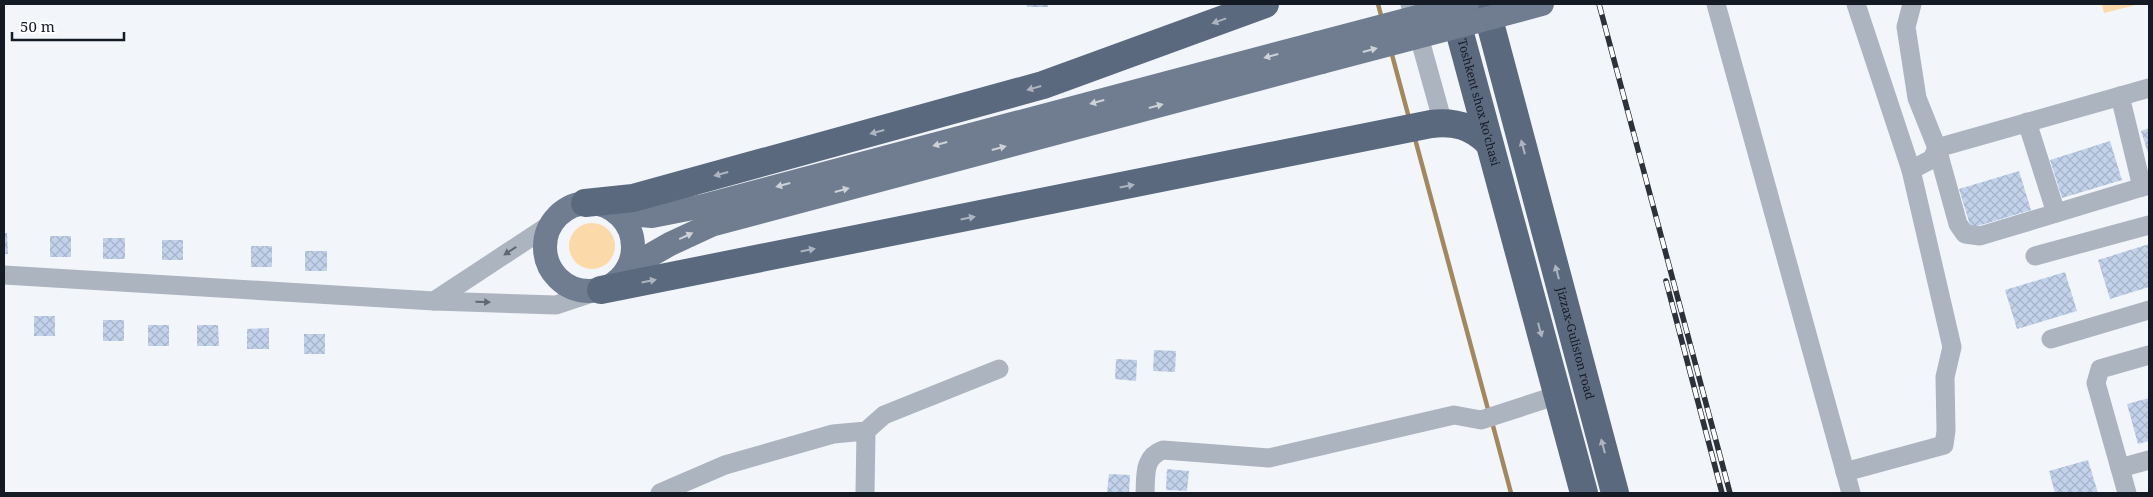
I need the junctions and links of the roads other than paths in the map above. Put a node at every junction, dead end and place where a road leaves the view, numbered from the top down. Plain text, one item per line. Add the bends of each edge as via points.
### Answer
1 (1265, 4) edge
2 (1410, 4) edge
3 (1452, 4) edge
4 (1467, 4) edge
5 (1485, 4) edge
6 (1542, 4) edge
7 (1716, 4) edge
8 (1856, 4) edge
9 (1912, 4) edge
10 (1320, 53) junction
11 (2149, 88) edge
12 (2120, 96) junction
13 (2027, 122) junction
14 (1437, 124) junction
15 (1489, 143) junction
16 (1937, 148) junction
17 (1910, 170) junction
18 (2146, 186) edge
19 (586, 203) junction
20 (617, 213) junction
21 (2056, 213) junction
22 (551, 224) junction
23 (2149, 224) edge
24 (2035, 256) dead end
25 (628, 268) junction
26 (4, 275) edge
27 (601, 290) junction
28 (434, 301) junction
29 (2149, 310) edge
30 (2051, 339) dead end
31 (2149, 355) edge
32 (999, 369) dead end
33 (1558, 395) junction
34 (866, 432) junction
35 (2149, 460) edge
36 (2120, 468) junction
37 (1844, 472) junction
38 (660, 493) edge
39 (865, 493) edge
40 (1145, 493) edge
41 (1584, 493) edge
42 (1615, 493) edge
43 (1850, 493) edge
44 (2127, 493) edge

1 -> 19 highway via 1043,85 633,198
2 - 14 street
3 - 15 highway, Toshkent shox ko'chasi
4 - 10 main road, bridge
42 -> 5 highway, Jizzax-Guliston road
10 -> 6 main road, bridge
7 - 37 street
8 - 17 street
9 - 16 street via 1906,27 1917,98
10 -> 20 main road via 664,215
25 -> 10 main road via 711,225
11 - 12 street
12 - 13 street
12 - 18 street
13 - 16 street
13 - 21 street
14 - 15 highway via 1469,128
27 -> 14 highway
15 -> 33 highway, Toshkent shox ko'chasi
16 - 17 street via 1932,159
16 - 21 street via 1958,224 1965,234 1980,236
17 - 37 street via 1952,347 1945,377 1944,445
18 - 21 street
19 - 20 main road via 602,205
19 - 22 main road via 569,207
20 - 25 main road via 628,226 633,242
22 - 27 main road via 544,248 553,274 574,289
22 -> 28 street
23 - 24 street
25 - 27 main road via 617,282
26 - 28 street
28 -> 27 street via 556,305
29 - 30 street
31 - 36 street via 2100,369 2096,383
32 - 34 street via 884,415
33 - 40 street via 1489,418 1454,415 1269,458 1163,450 1156,452 1146,466
33 - 41 highway
34 - 38 street via 832,434 725,465
34 - 39 street
35 - 36 street
36 - 44 street
37 - 43 street

